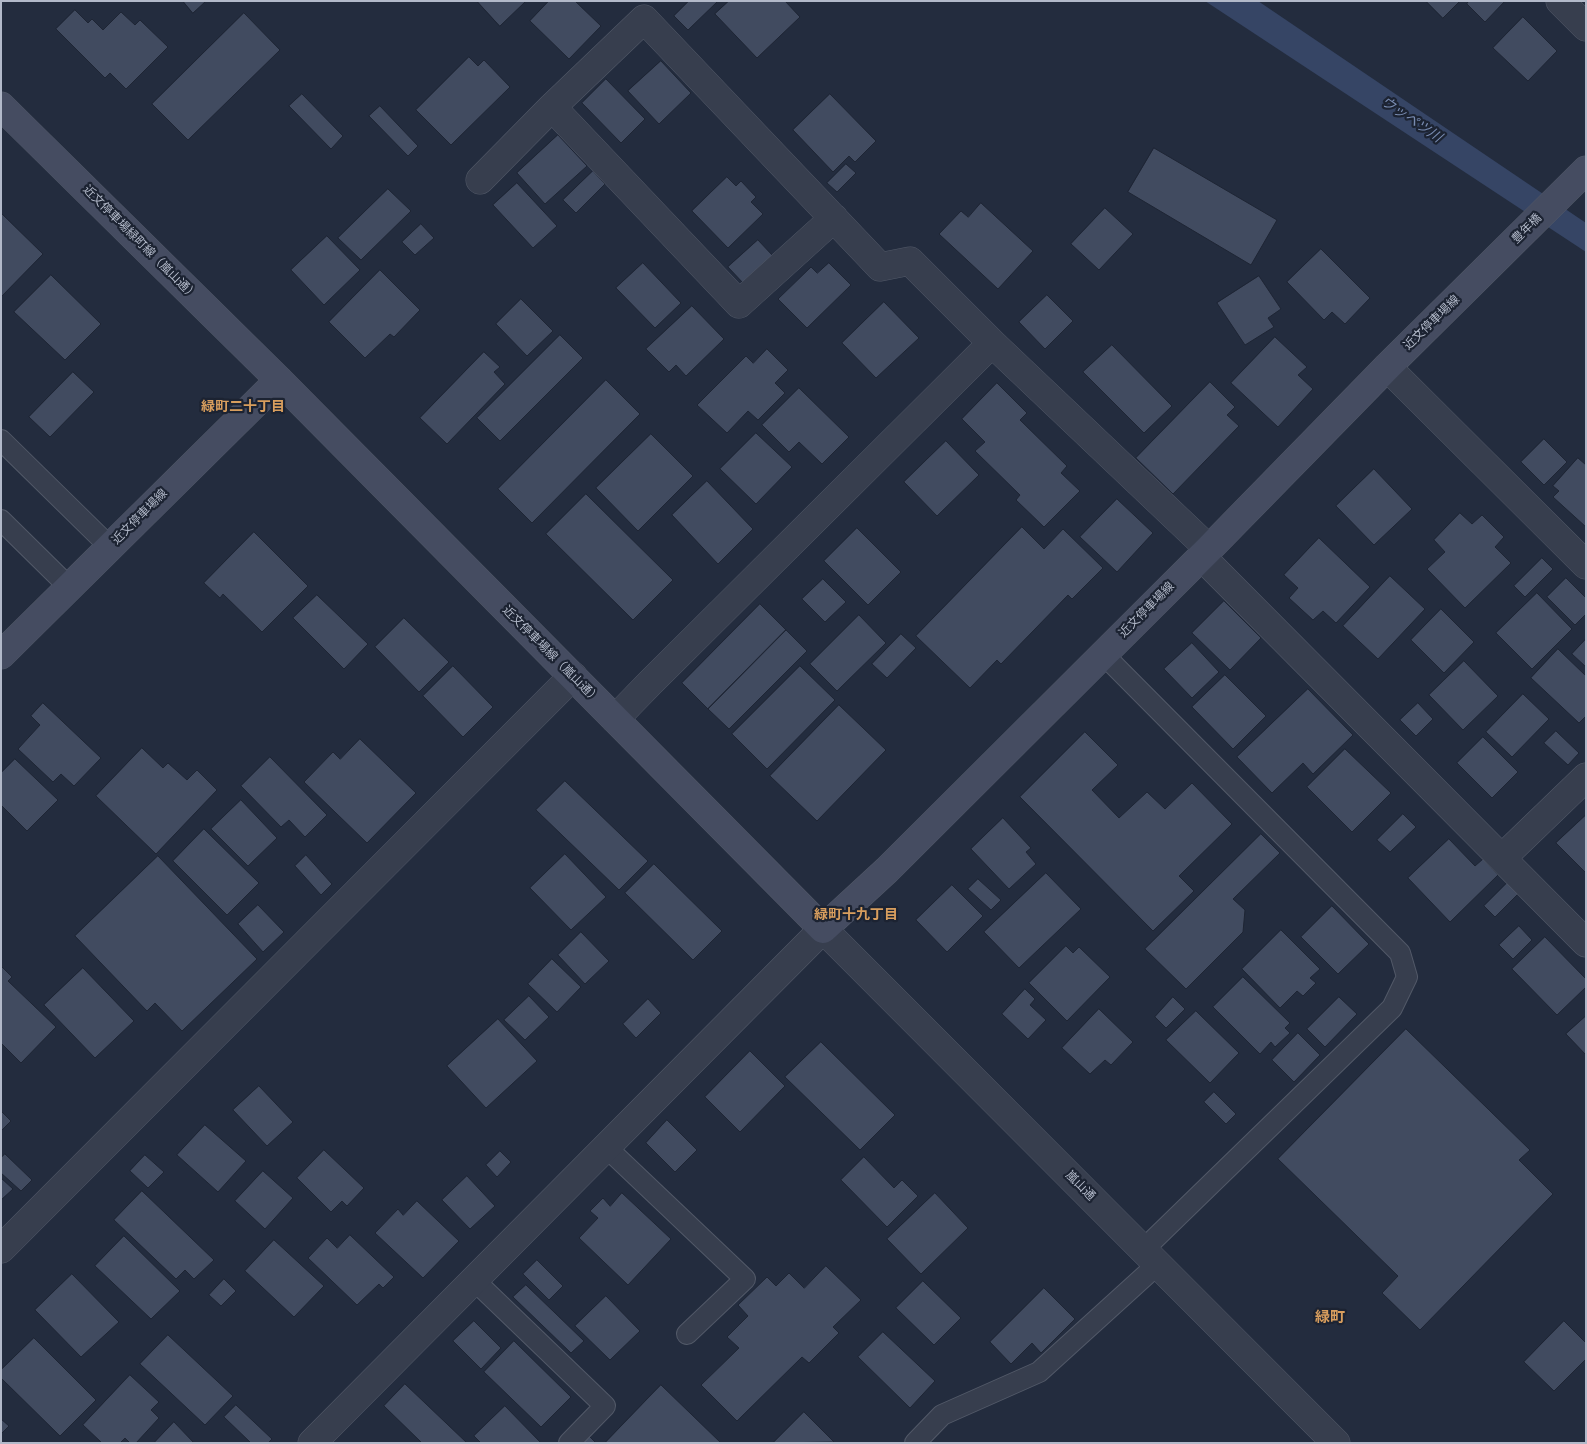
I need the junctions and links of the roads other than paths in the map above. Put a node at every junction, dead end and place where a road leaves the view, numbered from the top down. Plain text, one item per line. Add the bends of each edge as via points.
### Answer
1 (1560, 1) edge
2 (1586, 27) edge
3 (552, 107) junction
4 (4, 115) edge
5 (1586, 170) edge
6 (480, 180) dead end
7 (834, 218) junction
8 (1467, 288) joint
9 (992, 343) junction
10 (1386, 366) junction
11 (279, 380) junction
12 (1, 440) edge
13 (1, 520) edge
14 (110, 547) junction
15 (1205, 553) junction
16 (1586, 565) edge
17 (69, 587) junction
18 (1103, 654) junction
19 (1, 655) edge
20 (573, 676) junction
21 (615, 719) junction
22 (1586, 776) edge
23 (1502, 858) junction
24 (823, 929) junction
25 (1586, 943) edge
26 (606, 1147) junction
27 (1, 1249) edge
28 (1151, 1257) junction
29 (474, 1280) junction
30 (687, 1334) dead end
31 (312, 1443) edge
32 (569, 1443) edge
33 (915, 1443) edge
34 (1336, 1443) edge

1 - 2 street
3 - 6 street
3 - 7 street via 739,304
3 - 7 street via 644,19
4 - 11 main road, 近文停車場緑町線（嵐山通）
5 - 8 main road, 豊年橋
7 - 9 street via 880,267 910,262
8 - 10 main road, 近文停車場線
9 - 15 street
9 - 21 street
10 - 15 main road, 近文停車場線
10 - 16 street
11 - 14 main road, 近文停車場線
11 - 20 main road, 近文停車場線（嵐山通）
12 - 14 lane
13 - 17 lane
14 - 17 main road, 近文停車場線
15 - 18 main road, 近文停車場線
15 - 23 street
17 - 19 main road, 近文停車場線
18 - 24 main road, 近文停車場線 via 887,870
18 - 28 lane via 1400,953 1407,977 1392,1008
20 - 21 main road, 近文停車場線（嵐山通）
20 - 27 street
21 - 24 main road, 近文停車場線（嵐山通）
22 - 23 street
23 - 25 street
24 - 26 street
24 - 28 street, 嵐山通
26 - 29 street
26 - 30 lane via 745,1279
28 - 33 lane via 1039,1372 942,1415
28 - 34 street, 嵐山通
29 - 31 street
29 - 32 lane via 605,1406

